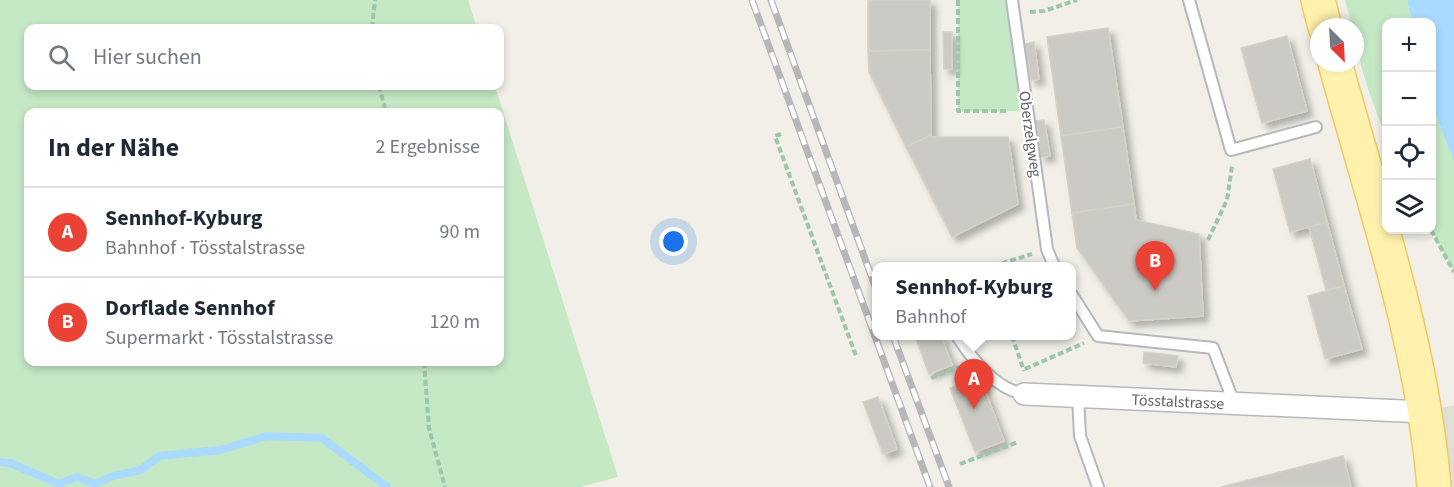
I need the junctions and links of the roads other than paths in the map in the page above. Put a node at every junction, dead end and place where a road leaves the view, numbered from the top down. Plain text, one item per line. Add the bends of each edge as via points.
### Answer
1 (1012, 0) edge
2 (1189, 0) edge
3 (1318, 0) edge
4 (1323, 18) edge
5 (1337, 72) edge
6 (1316, 127) dead end
7 (1052, 262) edge
8 (1076, 303) edge
9 (960, 340) edge
10 (1028, 394) joint
11 (1078, 395) junction
12 (1234, 402) junction
13 (1425, 412) junction
14 (1098, 487) edge
15 (1434, 487) edge

1 - 7 lane, Oberzelgweg via 1047,249
2 - 6 lane via 1231,150
3 - 4 main road
5 - 13 main road via 1408,329
8 - 12 lane via 1098,336 1213,348
9 - 10 lane, Tösstalstrasse via 1001,385
10 - 11 street, Tösstalstrasse
11 - 12 street, Tösstalstrasse
11 - 14 lane via 1080,436
12 - 13 street, Tösstalstrasse
13 - 15 main road

